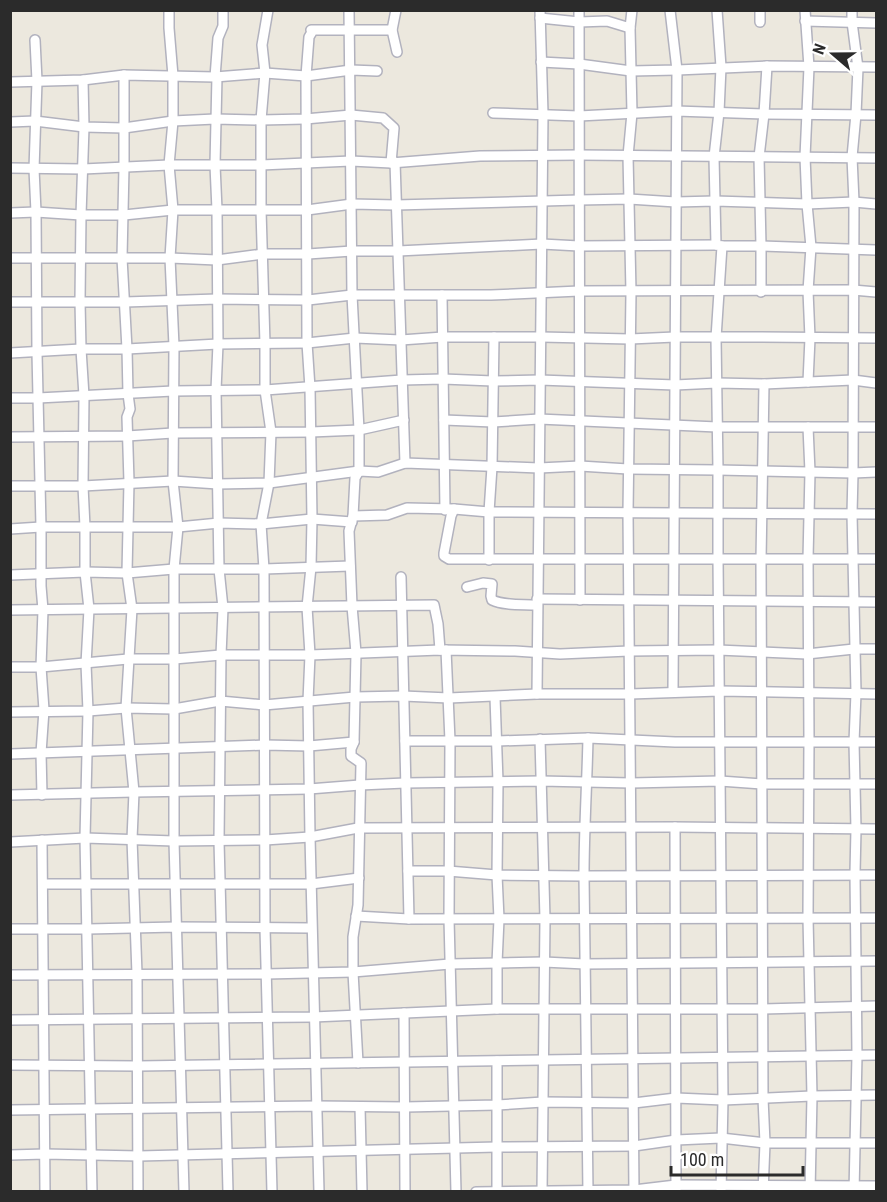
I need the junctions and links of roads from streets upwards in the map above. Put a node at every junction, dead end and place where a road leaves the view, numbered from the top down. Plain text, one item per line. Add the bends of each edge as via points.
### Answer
1 (169, 10) edge
2 (223, 10) edge
3 (268, 10) edge
4 (349, 10) edge
5 (396, 10) edge
6 (579, 10) edge
7 (632, 10) edge
8 (670, 10) edge
9 (717, 10) edge
10 (760, 10) edge
11 (805, 10) edge
12 (852, 10) edge
13 (540, 14) edge
14 (805, 21) junction
15 (579, 22) junction
16 (760, 22) dead end
17 (852, 22) junction
18 (876, 23) edge
19 (630, 28) junction
20 (350, 30) junction
21 (392, 30) junction
22 (35, 40) dead end
23 (397, 52) dead end
24 (542, 62) junction
25 (579, 64) junction
26 (767, 66) junction
27 (721, 67) junction
28 (809, 67) junction
29 (876, 67) edge
30 (858, 68) junction
31 (351, 70) junction
32 (631, 70) junction
33 (677, 70) junction
34 (376, 71) dead end
35 (265, 73) junction
36 (124, 75) junction
37 (174, 76) junction
38 (306, 76) junction
39 (216, 77) junction
40 (83, 80) junction
41 (37, 81) junction
42 (10, 82) edge
43 (676, 111) junction
44 (719, 112) junction
45 (492, 113) dead end
46 (632, 113) junction
47 (543, 114) junction
48 (765, 114) junction
49 (807, 114) junction
50 (856, 114) junction
51 (351, 115) junction
52 (876, 115) edge
53 (579, 116) junction
54 (215, 119) junction
55 (305, 119) junction
56 (261, 120) junction
57 (35, 121) junction
58 (173, 121) junction
59 (10, 122) edge
60 (84, 127) junction
61 (124, 128) junction
62 (543, 155) junction
63 (579, 155) junction
64 (628, 156) junction
65 (676, 156) junction
66 (714, 157) junction
67 (759, 157) junction
68 (805, 157) junction
69 (852, 157) junction
70 (876, 158) edge
71 (351, 161) junction
72 (393, 162) junction
73 (307, 164) junction
74 (169, 165) junction
75 (215, 165) junction
76 (261, 165) junction
77 (124, 167) junction
78 (10, 168) edge
79 (34, 169) junction
80 (83, 169) junction
81 (629, 199) junction
82 (579, 200) junction
83 (542, 201) junction
84 (715, 201) junction
85 (676, 202) junction
86 (854, 202) junction
87 (352, 204) junction
88 (759, 204) junction
89 (807, 204) junction
90 (876, 204) edge
91 (396, 205) junction
92 (173, 210) junction
93 (217, 210) junction
94 (261, 210) junction
95 (307, 210) junction
96 (36, 212) junction
97 (10, 213) edge
98 (81, 214) junction
99 (124, 215) junction
100 (542, 244) junction
101 (676, 244) junction
102 (630, 245) junction
103 (719, 245) junction
104 (579, 246) junction
105 (762, 246) junction
106 (811, 247) junction
107 (853, 249) junction
108 (876, 250) edge
109 (352, 251) junction
110 (398, 251) junction
111 (308, 254) junction
112 (262, 255) junction
113 (80, 257) junction
114 (10, 258) edge
115 (122, 258) junction
116 (170, 258) junction
117 (36, 259) junction
118 (217, 260) junction
119 (579, 291) junction
120 (675, 291) junction
121 (720, 291) junction
122 (808, 291) junction
123 (853, 291) junction
124 (541, 292) junction
125 (631, 292) junction
126 (760, 292) junction
127 (876, 292) edge
128 (352, 295) junction
129 (399, 295) junction
130 (442, 296) junction
131 (216, 299) junction
132 (264, 299) junction
133 (171, 300) junction
134 (308, 300) junction
135 (36, 301) junction
136 (10, 302) edge
137 (80, 302) junction
138 (125, 302) junction
139 (443, 337) junction
140 (494, 337) junction
141 (541, 337) junction
142 (579, 337) junction
143 (675, 337) junction
144 (355, 338) junction
145 (716, 338) junction
146 (810, 338) junction
147 (876, 338) edge
148 (630, 339) junction
149 (853, 339) junction
150 (401, 340) junction
151 (307, 343) junction
152 (218, 344) junction
153 (265, 344) junction
154 (174, 346) junction
155 (81, 349) junction
156 (127, 349) junction
157 (37, 352) junction
158 (10, 353) edge
159 (402, 380) junction
160 (443, 380) junction
161 (540, 380) junction
162 (853, 380) junction
163 (493, 381) junction
164 (579, 381) junction
165 (808, 382) junction
166 (876, 382) edge
167 (717, 383) junction
168 (358, 384) junction
169 (630, 384) junction
170 (764, 384) junction
171 (675, 385) junction
172 (310, 388) junction
173 (216, 390) junction
174 (265, 390) junction
175 (173, 391) junction
176 (128, 394) junction
177 (84, 396) junction
178 (10, 398) edge
179 (38, 398) junction
180 (539, 419) junction
181 (404, 420) junction
182 (444, 420) junction
183 (579, 421) junction
184 (493, 422) junction
185 (628, 422) junction
186 (675, 425) junction
187 (717, 427) junction
188 (764, 427) junction
189 (808, 427) junction
190 (876, 427) edge
191 (852, 428) junction
192 (359, 430) junction
193 (217, 432) junction
194 (271, 432) junction
195 (311, 432) junction
196 (173, 433) junction
197 (39, 436) junction
198 (84, 436) junction
199 (127, 436) junction
200 (10, 437) edge
201 (405, 463) junction
202 (444, 466) junction
203 (579, 466) junction
204 (492, 467) junction
205 (539, 468) junction
206 (628, 469) junction
207 (674, 470) junction
208 (718, 470) junction
209 (358, 471) junction
210 (763, 471) junction
211 (810, 472) junction
212 (876, 472) edge
213 (853, 473) junction
214 (311, 477) junction
215 (173, 481) junction
216 (129, 482) junction
217 (268, 483) junction
218 (218, 484) junction
219 (10, 486) edge
220 (40, 486) junction
221 (83, 486) junction
222 (449, 509) junction
223 (489, 512) junction
224 (538, 513) junction
225 (580, 513) junction
226 (628, 513) junction
227 (674, 513) junction
228 (717, 513) junction
229 (762, 513) junction
230 (808, 513) junction
231 (852, 513) junction
232 (876, 514) edge
233 (312, 519) junction
234 (352, 519) junction
235 (219, 523) junction
236 (261, 524) junction
237 (85, 526) junction
238 (128, 526) junction
239 (41, 527) junction
240 (178, 527) junction
241 (10, 529) edge
242 (489, 560) junction
243 (538, 560) junction
244 (580, 560) junction
245 (628, 560) junction
246 (674, 560) junction
247 (718, 560) junction
248 (761, 560) junction
249 (808, 560) junction
250 (853, 560) junction
251 (876, 560) edge
252 (350, 566) junction
253 (311, 567) junction
254 (219, 568) junction
255 (174, 569) junction
256 (264, 569) junction
257 (85, 572) junction
258 (41, 573) junction
259 (127, 573) junction
260 (10, 575) edge
261 (401, 578) dead end
262 (467, 587) dead end
263 (580, 600) junction
264 (629, 600) junction
265 (674, 600) junction
266 (718, 601) junction
267 (762, 601) junction
268 (808, 601) junction
269 (537, 602) junction
270 (853, 602) junction
271 (876, 602) edge
272 (352, 606) junction
273 (402, 606) junction
274 (307, 607) junction
275 (175, 608) junction
276 (223, 608) junction
277 (264, 608) junction
278 (89, 609) junction
279 (132, 609) junction
280 (10, 610) edge
281 (43, 610) junction
282 (854, 649) junction
283 (443, 650) junction
284 (718, 650) junction
285 (876, 650) edge
286 (629, 651) junction
287 (673, 651) junction
288 (762, 651) junction
289 (403, 652) junction
290 (537, 652) junction
291 (356, 653) junction
292 (808, 653) junction
293 (221, 655) junction
294 (264, 655) junction
295 (310, 655) junction
296 (128, 659) junction
297 (174, 659) junction
298 (86, 664) junction
299 (10, 667) edge
300 (41, 667) junction
301 (719, 691) junction
302 (762, 692) junction
303 (808, 692) junction
304 (673, 693) junction
305 (856, 693) junction
306 (537, 694) junction
307 (630, 694) junction
308 (876, 694) edge
309 (403, 696) junction
310 (356, 697) junction
311 (495, 697) junction
312 (449, 698) junction
313 (220, 701) junction
314 (308, 701) junction
315 (264, 705) junction
316 (126, 708) junction
317 (174, 709) junction
318 (44, 710) junction
319 (88, 711) junction
320 (10, 712) edge
321 (588, 738) junction
322 (540, 739) junction
323 (630, 739) junction
324 (405, 741) junction
325 (450, 741) junction
326 (497, 741) junction
327 (810, 741) junction
328 (354, 742) junction
329 (719, 742) junction
330 (762, 742) junction
331 (854, 742) junction
332 (876, 742) edge
333 (265, 745) junction
334 (309, 746) junction
335 (220, 747) junction
336 (129, 749) junction
337 (174, 749) junction
338 (86, 751) junction
339 (41, 753) junction
340 (10, 754) edge
341 (541, 781) junction
342 (720, 781) junction
343 (451, 782) junction
344 (498, 782) junction
345 (405, 783) junction
346 (587, 783) junction
347 (631, 783) junction
348 (360, 784) junction
349 (762, 784) junction
350 (856, 784) junction
351 (876, 784) edge
352 (808, 785) junction
353 (309, 789) junction
354 (265, 790) junction
355 (175, 791) junction
356 (221, 791) junction
357 (134, 792) junction
358 (86, 793) junction
359 (10, 795) edge
360 (42, 795) junction
361 (675, 827) junction
362 (358, 828) junction
363 (450, 828) junction
364 (498, 828) junction
365 (542, 828) junction
366 (584, 828) junction
367 (631, 828) junction
368 (720, 828) junction
369 (762, 828) junction
370 (808, 828) junction
371 (407, 829) junction
372 (856, 829) junction
373 (876, 829) edge
374 (310, 837) junction
375 (85, 838) junction
376 (132, 839) junction
377 (42, 840) junction
378 (265, 840) junction
379 (174, 841) junction
380 (219, 841) junction
381 (10, 842) edge
382 (408, 871) junction
383 (448, 871) junction
384 (497, 875) junction
385 (543, 875) junction
386 (808, 875) junction
387 (855, 875) junction
388 (876, 875) edge
389 (584, 876) junction
390 (632, 876) junction
391 (675, 876) junction
392 (720, 876) junction
393 (762, 876) junction
394 (358, 878) junction
395 (43, 884) junction
396 (86, 884) junction
397 (133, 884) junction
398 (175, 884) junction
399 (220, 884) junction
400 (266, 884) junction
401 (311, 884) junction
402 (356, 916) junction
403 (762, 918) junction
404 (808, 918) junction
405 (855, 918) junction
406 (876, 918) edge
407 (409, 919) junction
408 (449, 919) junction
409 (499, 919) junction
410 (545, 919) junction
411 (584, 919) junction
412 (632, 919) junction
413 (675, 919) junction
414 (721, 919) junction
415 (177, 927) junction
416 (222, 927) junction
417 (135, 928) junction
418 (265, 928) junction
419 (311, 928) junction
420 (10, 929) edge
421 (43, 929) junction
422 (88, 929) junction
423 (856, 961) junction
424 (876, 961) edge
425 (544, 962) junction
426 (810, 962) junction
427 (497, 963) junction
428 (633, 963) junction
429 (676, 963) junction
430 (763, 963) junction
431 (450, 964) junction
432 (585, 964) junction
433 (721, 964) junction
434 (353, 972) junction
435 (312, 973) junction
436 (88, 974) junction
437 (137, 974) junction
438 (266, 974) junction
439 (10, 975) edge
440 (44, 975) junction
441 (178, 975) junction
442 (222, 975) junction
443 (856, 1006) junction
444 (876, 1006) edge
445 (811, 1007) junction
446 (722, 1008) junction
447 (497, 1009) junction
448 (544, 1009) junction
449 (585, 1009) junction
450 (633, 1009) junction
451 (676, 1009) junction
452 (763, 1009) junction
453 (451, 1011) junction
454 (404, 1013) junction
455 (356, 1016) junction
456 (313, 1017) junction
457 (223, 1018) junction
458 (268, 1018) junction
459 (179, 1019) junction
460 (10, 1020) edge
461 (44, 1020) junction
462 (89, 1020) junction
463 (138, 1020) junction
464 (857, 1055) junction
465 (876, 1055) edge
466 (763, 1056) junction
467 (811, 1056) junction
468 (722, 1057) junction
469 (633, 1058) junction
470 (676, 1058) junction
471 (587, 1059) junction
472 (543, 1060) junction
473 (453, 1061) junction
474 (497, 1061) junction
475 (405, 1062) junction
476 (316, 1063) junction
477 (358, 1063) junction
478 (225, 1064) junction
479 (269, 1064) junction
480 (10, 1065) edge
481 (181, 1065) junction
482 (44, 1066) junction
483 (90, 1066) junction
484 (138, 1066) junction
485 (856, 1095) junction
486 (876, 1095) edge
487 (812, 1096) junction
488 (676, 1098) junction
489 (763, 1098) junction
490 (723, 1100) junction
491 (543, 1102) junction
492 (586, 1103) junction
493 (634, 1103) junction
494 (454, 1105) junction
495 (497, 1105) junction
496 (317, 1106) junction
497 (360, 1107) junction
498 (405, 1107) junction
499 (226, 1108) junction
500 (271, 1108) junction
501 (139, 1109) junction
502 (182, 1109) junction
503 (10, 1110) edge
504 (45, 1110) junction
505 (91, 1110) junction
506 (721, 1138) junction
507 (676, 1140) junction
508 (765, 1143) junction
509 (812, 1143) junction
510 (856, 1143) junction
511 (876, 1143) edge
512 (634, 1146) junction
513 (497, 1147) junction
514 (543, 1147) junction
515 (587, 1147) junction
516 (455, 1148) junction
517 (405, 1149) junction
518 (361, 1150) junction
519 (318, 1152) junction
520 (271, 1153) junction
521 (45, 1154) junction
522 (183, 1154) junction
523 (227, 1154) junction
524 (10, 1155) edge
525 (91, 1155) junction
526 (138, 1155) junction
527 (876, 1185) edge
528 (676, 1188) edge
529 (721, 1188) edge
530 (763, 1188) edge
531 (810, 1188) edge
532 (854, 1188) edge
533 (45, 1191) edge
534 (92, 1191) edge
535 (138, 1191) edge
536 (184, 1191) edge
537 (228, 1191) edge
538 (272, 1191) edge
539 (319, 1191) edge
540 (362, 1191) edge
541 (405, 1191) edge
542 (456, 1191) edge
543 (476, 1191) edge
544 (497, 1191) edge
545 (542, 1191) edge
546 (588, 1191) edge
547 (634, 1191) edge

1 - 37 street
2 - 39 street
3 - 35 street via 262,45
4 - 20 street
5 - 21 street
6 - 15 street
7 - 19 street
8 - 33 street
9 - 27 street
10 - 16 street
11 - 14 street
12 - 17 street
13 - 15 street
13 - 24 street
14 - 17 street
14 - 28 street
15 - 19 street via 607,21
15 - 25 street
17 - 18 street
17 - 30 street
19 - 32 street
20 - 21 street
20 - 31 street
20 - 38 street via 311,30
21 - 23 street
22 - 41 street
24 - 25 street
24 - 47 street
25 - 32 street
25 - 53 street
26 - 27 street
26 - 28 street
26 - 48 street
27 - 33 street
27 - 44 street
28 - 30 street
28 - 49 street
29 - 30 street
30 - 50 street
31 - 34 street
31 - 38 street
31 - 51 street
32 - 33 street
32 - 46 street
33 - 43 street
35 - 38 street
35 - 39 street
35 - 56 street
36 - 37 street
36 - 40 street
36 - 61 street
37 - 39 street
37 - 58 street
38 - 55 street
39 - 54 street
40 - 41 street
40 - 60 street
41 - 42 street
41 - 57 street
43 - 44 street
43 - 46 street
43 - 65 street
44 - 48 street
44 - 66 street
45 - 47 street
46 - 53 street
46 - 64 street
47 - 53 street
47 - 62 street
48 - 49 street
48 - 67 street
49 - 50 street
49 - 68 street
50 - 52 street
50 - 69 street
51 - 55 street
51 - 71 street
51 - 72 street via 386,119 394,128
53 - 63 street
54 - 56 street
54 - 58 street
54 - 75 street
55 - 56 street
55 - 73 street
56 - 76 street
57 - 59 street
57 - 60 street
57 - 79 street
58 - 61 street
58 - 74 street
60 - 61 street
60 - 80 street
61 - 77 street
62 - 63 street
62 - 72 street
62 - 83 street
63 - 64 street
63 - 82 street
64 - 65 street
64 - 81 street
65 - 66 street
65 - 85 street
66 - 67 street
66 - 84 street
67 - 68 street
67 - 88 street
68 - 69 street
68 - 89 street
69 - 70 street
69 - 86 street
71 - 72 street
71 - 73 street
71 - 87 street
72 - 91 street
73 - 76 street
73 - 95 street
74 - 75 street
74 - 77 street
74 - 92 street
75 - 76 street
75 - 93 street
76 - 94 street
77 - 80 street
77 - 99 street
78 - 79 street
79 - 80 street
79 - 96 street
80 - 98 street
81 - 82 street
81 - 85 street
81 - 102 street
82 - 83 street
82 - 104 street
83 - 91 street
83 - 100 street
84 - 85 street
84 - 88 street
84 - 103 street
85 - 101 street
86 - 89 street
86 - 90 street
86 - 107 street
87 - 91 street
87 - 95 street
87 - 109 street
88 - 89 street
88 - 105 street
89 - 106 street
91 - 110 street
92 - 93 street
92 - 99 street
92 - 116 street
93 - 94 street
93 - 118 street
94 - 95 street
94 - 112 street
95 - 111 street
96 - 97 street
96 - 98 street
96 - 117 street
98 - 99 street
98 - 113 street
99 - 115 street
100 - 104 street
100 - 110 street
100 - 124 street
101 - 102 street
101 - 103 street
101 - 120 street
102 - 104 street
102 - 125 street
103 - 105 street
103 - 121 street
104 - 119 street
105 - 106 street
105 - 126 street
106 - 107 street
106 - 122 street
107 - 108 street
107 - 123 street
109 - 110 street
109 - 111 street
109 - 128 street
110 - 129 street
111 - 112 street
111 - 134 street
112 - 118 street
112 - 132 street
113 - 115 street
113 - 117 street
113 - 137 street
114 - 117 street
115 - 116 street
115 - 138 street
116 - 118 street
116 - 133 street
117 - 135 street
118 - 131 street
119 - 124 street
119 - 125 street
119 - 142 street
120 - 121 street
120 - 125 street
120 - 143 street
121 - 126 street
121 - 145 street
122 - 123 street
122 - 126 street
122 - 146 street
123 - 127 street
123 - 149 street
124 - 130 street
124 - 141 street
125 - 148 street
128 - 129 street
128 - 134 street
128 - 144 street
129 - 130 street
129 - 150 street
130 - 139 street
131 - 132 street
131 - 133 street
131 - 152 street
132 - 134 street
132 - 153 street
133 - 138 street
133 - 154 street
134 - 151 street
135 - 136 street
135 - 137 street
135 - 157 street
137 - 138 street
137 - 155 street
138 - 156 street
139 - 140 street
139 - 150 street
139 - 160 street
140 - 141 street
140 - 163 street
141 - 142 street
141 - 161 street
142 - 148 street
142 - 164 street
143 - 145 street
143 - 148 street
143 - 171 street
144 - 150 street
144 - 151 street
144 - 168 street
145 - 146 street
145 - 167 street
146 - 149 street
146 - 165 street
147 - 149 street
148 - 169 street
149 - 162 street
150 - 159 street
151 - 153 street
151 - 172 street
152 - 153 street
152 - 154 street
152 - 173 street
153 - 174 street
154 - 156 street
154 - 175 street
155 - 156 street
155 - 157 street
155 - 177 street
156 - 176 street
157 - 158 street
157 - 179 street
159 - 160 street
159 - 168 street
159 - 181 street
160 - 163 street
160 - 182 street
161 - 163 street
161 - 164 street
161 - 180 street
162 - 165 street
162 - 166 street
162 - 191 street
163 - 184 street
164 - 169 street
164 - 183 street
165 - 170 street
167 - 170 street
167 - 171 street
167 - 187 street
168 - 172 street
168 - 192 street
169 - 171 street
169 - 185 street
170 - 188 street
171 - 186 street
172 - 174 street
172 - 195 street
173 - 174 street
173 - 175 street
173 - 193 street
174 - 194 street
175 - 176 street
175 - 196 street
176 - 177 street
176 - 199 street
177 - 179 street
177 - 198 street
178 - 179 street
179 - 197 street
180 - 183 street
180 - 184 street
180 - 205 street
181 - 192 street
181 - 201 street
182 - 184 street
182 - 202 street
183 - 185 street
183 - 203 street
184 - 204 street
185 - 186 street
185 - 206 street
186 - 187 street
186 - 207 street
187 - 188 street
187 - 208 street
188 - 189 street
188 - 210 street
189 - 191 street
189 - 211 street
190 - 191 street
191 - 213 street
192 - 195 street
192 - 209 street
193 - 194 street
193 - 196 street
193 - 218 street
194 - 195 street
194 - 217 street
195 - 214 street
196 - 199 street
196 - 215 street
197 - 198 street
197 - 200 street
197 - 220 street
198 - 199 street
198 - 221 street
199 - 216 street
201 - 202 street
201 - 209 street via 378,472
202 - 204 street
202 - 222 street
203 - 205 street
203 - 206 street
203 - 225 street
204 - 205 street
204 - 223 street
205 - 224 street
206 - 207 street
206 - 226 street
207 - 208 street
207 - 227 street
208 - 210 street
208 - 228 street
209 - 214 street
209 - 234 street
210 - 211 street
210 - 229 street
211 - 213 street
211 - 230 street
212 - 213 street
213 - 231 street
214 - 217 street
214 - 233 street
215 - 216 street
215 - 218 street
215 - 240 street
216 - 221 street
216 - 238 street
217 - 218 street
217 - 236 street
218 - 235 street
219 - 220 street
220 - 221 street
220 - 239 street
221 - 237 street
222 - 223 street
222 - 234 street via 407,508
222 - 242 street via 444,556
223 - 224 street
223 - 242 street
224 - 225 street
224 - 243 street
225 - 226 street
225 - 244 street
226 - 227 street
226 - 245 street
227 - 228 street
227 - 246 street
228 - 229 street
228 - 247 street
229 - 230 street
229 - 248 street
230 - 231 street
230 - 249 street
231 - 232 street
231 - 250 street
233 - 234 street
233 - 236 street
233 - 253 street
234 - 252 street
235 - 236 street
235 - 240 street
235 - 254 street
236 - 256 street
237 - 238 street
237 - 239 street
237 - 257 street
238 - 240 street
238 - 259 street
239 - 241 street
239 - 258 street
240 - 255 street
242 - 243 street
243 - 244 street
243 - 269 street
244 - 245 street
244 - 263 street
245 - 246 street
245 - 264 street
246 - 247 street
246 - 265 street
247 - 248 street
247 - 266 street
248 - 249 street
248 - 267 street
249 - 250 street
249 - 268 street
250 - 251 street
250 - 270 street
252 - 253 street
252 - 272 street
253 - 256 street
253 - 274 street
254 - 255 street
254 - 256 street
254 - 276 street
255 - 259 street
255 - 275 street
256 - 277 street
257 - 258 street
257 - 259 street
257 - 278 street
258 - 260 street
258 - 281 street
259 - 279 street
261 - 273 street
262 - 269 street via 492,584 492,600 501,603
263 - 264 street
263 - 269 street
264 - 265 street
264 - 286 street
265 - 266 street
265 - 287 street
266 - 267 street
266 - 284 street
267 - 268 street
267 - 288 street
268 - 270 street
268 - 292 street
269 - 290 street
270 - 271 street
270 - 282 street
272 - 273 street
272 - 274 street
272 - 291 street
273 - 283 street via 434,605
273 - 289 street
274 - 277 street
274 - 295 street
275 - 276 street
275 - 279 street
275 - 297 street
276 - 277 street
276 - 293 street
277 - 294 street
278 - 279 street
278 - 281 street
278 - 298 street
279 - 296 street
280 - 281 street
281 - 300 street
282 - 285 street
282 - 292 street
282 - 305 street
283 - 289 street
283 - 290 street
283 - 312 street
284 - 287 street
284 - 288 street
284 - 301 street
286 - 287 street
286 - 290 street
286 - 307 street
287 - 304 street
288 - 292 street
288 - 302 street
289 - 291 street
289 - 309 street
290 - 306 street
291 - 295 street
291 - 310 street
292 - 303 street
293 - 294 street
293 - 297 street
293 - 313 street
294 - 295 street
294 - 315 street
295 - 314 street
296 - 297 street
296 - 298 street
296 - 316 street
297 - 317 street
298 - 300 street
298 - 319 street
299 - 300 street
300 - 318 street
301 - 302 street
301 - 304 street
301 - 329 street
302 - 303 street
302 - 330 street
303 - 305 street
303 - 327 street
304 - 307 street
305 - 308 street
305 - 331 street
306 - 307 street
306 - 311 street
307 - 323 street
309 - 310 street
309 - 312 street
309 - 324 street
310 - 314 street
310 - 328 street
311 - 312 street
311 - 326 street
312 - 325 street
313 - 315 street
313 - 317 street
313 - 335 street
314 - 315 street
314 - 334 street
315 - 333 street
316 - 317 street
316 - 319 street
316 - 336 street
317 - 337 street
318 - 319 street
318 - 320 street
318 - 339 street
319 - 338 street
321 - 322 street
321 - 323 street
321 - 346 street
322 - 326 street
322 - 341 street
323 - 329 street
323 - 347 street
324 - 325 street
324 - 345 street
325 - 326 street
325 - 343 street
326 - 344 street
327 - 330 street
327 - 331 street
327 - 352 street
328 - 334 street
328 - 348 street via 351,756 361,763
329 - 330 street
329 - 342 street
330 - 349 street
331 - 332 street
331 - 350 street
333 - 334 street
333 - 335 street
333 - 354 street
334 - 353 street
335 - 337 street
335 - 356 street
336 - 337 street
336 - 338 street
336 - 357 street
337 - 355 street
338 - 339 street
338 - 358 street
339 - 340 street
339 - 360 street
341 - 344 street
341 - 346 street
341 - 365 street
342 - 347 street
342 - 349 street
342 - 368 street
343 - 344 street
343 - 345 street
343 - 363 street
344 - 364 street
345 - 348 street
345 - 371 street
346 - 347 street
346 - 366 street
347 - 367 street
348 - 353 street
348 - 362 street
349 - 352 street
349 - 369 street
350 - 351 street
350 - 352 street
350 - 372 street
352 - 370 street
353 - 354 street
353 - 374 street
354 - 356 street
354 - 378 street
355 - 356 street
355 - 357 street
355 - 379 street
356 - 380 street
357 - 358 street
357 - 376 street
358 - 360 street
358 - 375 street
359 - 360 street
361 - 367 street
361 - 368 street
361 - 391 street
362 - 371 street
362 - 374 street
362 - 394 street
363 - 364 street
363 - 371 street
363 - 383 street
364 - 365 street
364 - 384 street
365 - 366 street
365 - 385 street
366 - 367 street
366 - 389 street
367 - 390 street
368 - 369 street
368 - 392 street
369 - 370 street
369 - 393 street
370 - 372 street
370 - 386 street
371 - 382 street
372 - 373 street
372 - 387 street
374 - 378 street
374 - 401 street
375 - 376 street
375 - 377 street
375 - 396 street
376 - 379 street
376 - 397 street
377 - 381 street
377 - 395 street
378 - 380 street
378 - 400 street
379 - 380 street
379 - 398 street
380 - 399 street
382 - 383 street
382 - 407 street
383 - 384 street
383 - 408 street
384 - 385 street
384 - 409 street
385 - 389 street
385 - 410 street
386 - 387 street
386 - 393 street
386 - 404 street
387 - 388 street
387 - 405 street
389 - 390 street
389 - 411 street
390 - 391 street
390 - 412 street
391 - 392 street
391 - 413 street
392 - 393 street
392 - 414 street
393 - 403 street
394 - 401 street
394 - 402 street
395 - 396 street
395 - 421 street
396 - 397 street
396 - 422 street
397 - 398 street
397 - 417 street
398 - 399 street
398 - 415 street
399 - 400 street
399 - 416 street
400 - 401 street
400 - 418 street
401 - 419 street
402 - 407 street
402 - 434 street
403 - 404 street
403 - 414 street
403 - 430 street
404 - 405 street
404 - 426 street
405 - 406 street
405 - 423 street
407 - 408 street
408 - 409 street
408 - 431 street
409 - 410 street
409 - 427 street
410 - 411 street
410 - 425 street
411 - 412 street
411 - 432 street
412 - 413 street
412 - 428 street
413 - 414 street
413 - 429 street
414 - 433 street
415 - 416 street
415 - 417 street
415 - 441 street
416 - 418 street
416 - 442 street
417 - 422 street
417 - 437 street
418 - 419 street
418 - 438 street
419 - 435 street
420 - 421 street
421 - 422 street
421 - 440 street
422 - 436 street
423 - 424 street
423 - 426 street
423 - 443 street
425 - 427 street
425 - 432 street
425 - 448 street
426 - 430 street
426 - 445 street
427 - 431 street
427 - 447 street
428 - 429 street
428 - 432 street
428 - 450 street
429 - 433 street
429 - 451 street
430 - 433 street
430 - 452 street
431 - 434 street
431 - 453 street
432 - 449 street
433 - 446 street
434 - 435 street
434 - 455 street
435 - 438 street
435 - 456 street
436 - 437 street
436 - 440 street
436 - 462 street
437 - 441 street
437 - 463 street
438 - 442 street
438 - 458 street
439 - 440 street
440 - 461 street
441 - 442 street
441 - 459 street
442 - 457 street
443 - 444 street
443 - 445 street
443 - 464 street
445 - 452 street
445 - 467 street
446 - 451 street
446 - 452 street
446 - 468 street
447 - 448 street
447 - 453 street
448 - 449 street
448 - 472 street
449 - 450 street
449 - 471 street
450 - 451 street
450 - 469 street
451 - 470 street
452 - 466 street
453 - 454 street
453 - 473 street
454 - 455 street
454 - 475 street
455 - 456 street
455 - 477 street
456 - 458 street
456 - 476 street
457 - 458 street
457 - 459 street
457 - 478 street
458 - 479 street
459 - 463 street
459 - 481 street
460 - 461 street
461 - 462 street
461 - 482 street
462 - 463 street
462 - 483 street
463 - 484 street
464 - 465 street
464 - 467 street
464 - 485 street
466 - 467 street
466 - 468 street
466 - 489 street
467 - 487 street
468 - 470 street
468 - 490 street
469 - 470 street
469 - 471 street
469 - 493 street
470 - 488 street
471 - 472 street
471 - 492 street
472 - 474 street
472 - 491 street
473 - 474 street
473 - 475 street
473 - 494 street
474 - 495 street
475 - 477 street
475 - 498 street
476 - 477 street
476 - 479 street
476 - 496 street
478 - 479 street
478 - 481 street
478 - 499 street
479 - 500 street
480 - 482 street
481 - 484 street
481 - 502 street
482 - 483 street
482 - 504 street
483 - 484 street
483 - 505 street
484 - 501 street
485 - 486 street
485 - 487 street
485 - 510 street
487 - 489 street
487 - 509 street
488 - 490 street
488 - 493 street
488 - 507 street
489 - 490 street
489 - 508 street
490 - 506 street
491 - 492 street
491 - 495 street
491 - 514 street
492 - 493 street
492 - 515 street
493 - 512 street
494 - 495 street
494 - 498 street
494 - 516 street
495 - 513 street
496 - 497 street
496 - 500 street
496 - 519 street
497 - 498 street
497 - 518 street
498 - 517 street
499 - 500 street
499 - 502 street
499 - 523 street
500 - 520 street
501 - 502 street
501 - 505 street
501 - 526 street
502 - 522 street
503 - 504 street
504 - 505 street
504 - 521 street
505 - 525 street
506 - 507 street
506 - 508 street
506 - 529 street
507 - 512 street
507 - 528 street
508 - 509 street
508 - 530 street
509 - 510 street
509 - 531 street
510 - 511 street
510 - 532 street
512 - 515 street
512 - 547 street
513 - 514 street
513 - 516 street
513 - 544 street
514 - 515 street
514 - 545 street
515 - 546 street
516 - 517 street
516 - 542 street
517 - 518 street
517 - 541 street
518 - 519 street
518 - 540 street
519 - 520 street
519 - 539 street
520 - 523 street
520 - 538 street
521 - 524 street
521 - 525 street
521 - 533 street
522 - 523 street
522 - 526 street
522 - 536 street
523 - 537 street
525 - 526 street
525 - 534 street
526 - 535 street
527 - 532 street
528 - 529 street
528 - 547 street
529 - 530 street
530 - 531 street
531 - 532 street
543 - 544 street
544 - 545 street
545 - 546 street
546 - 547 street

